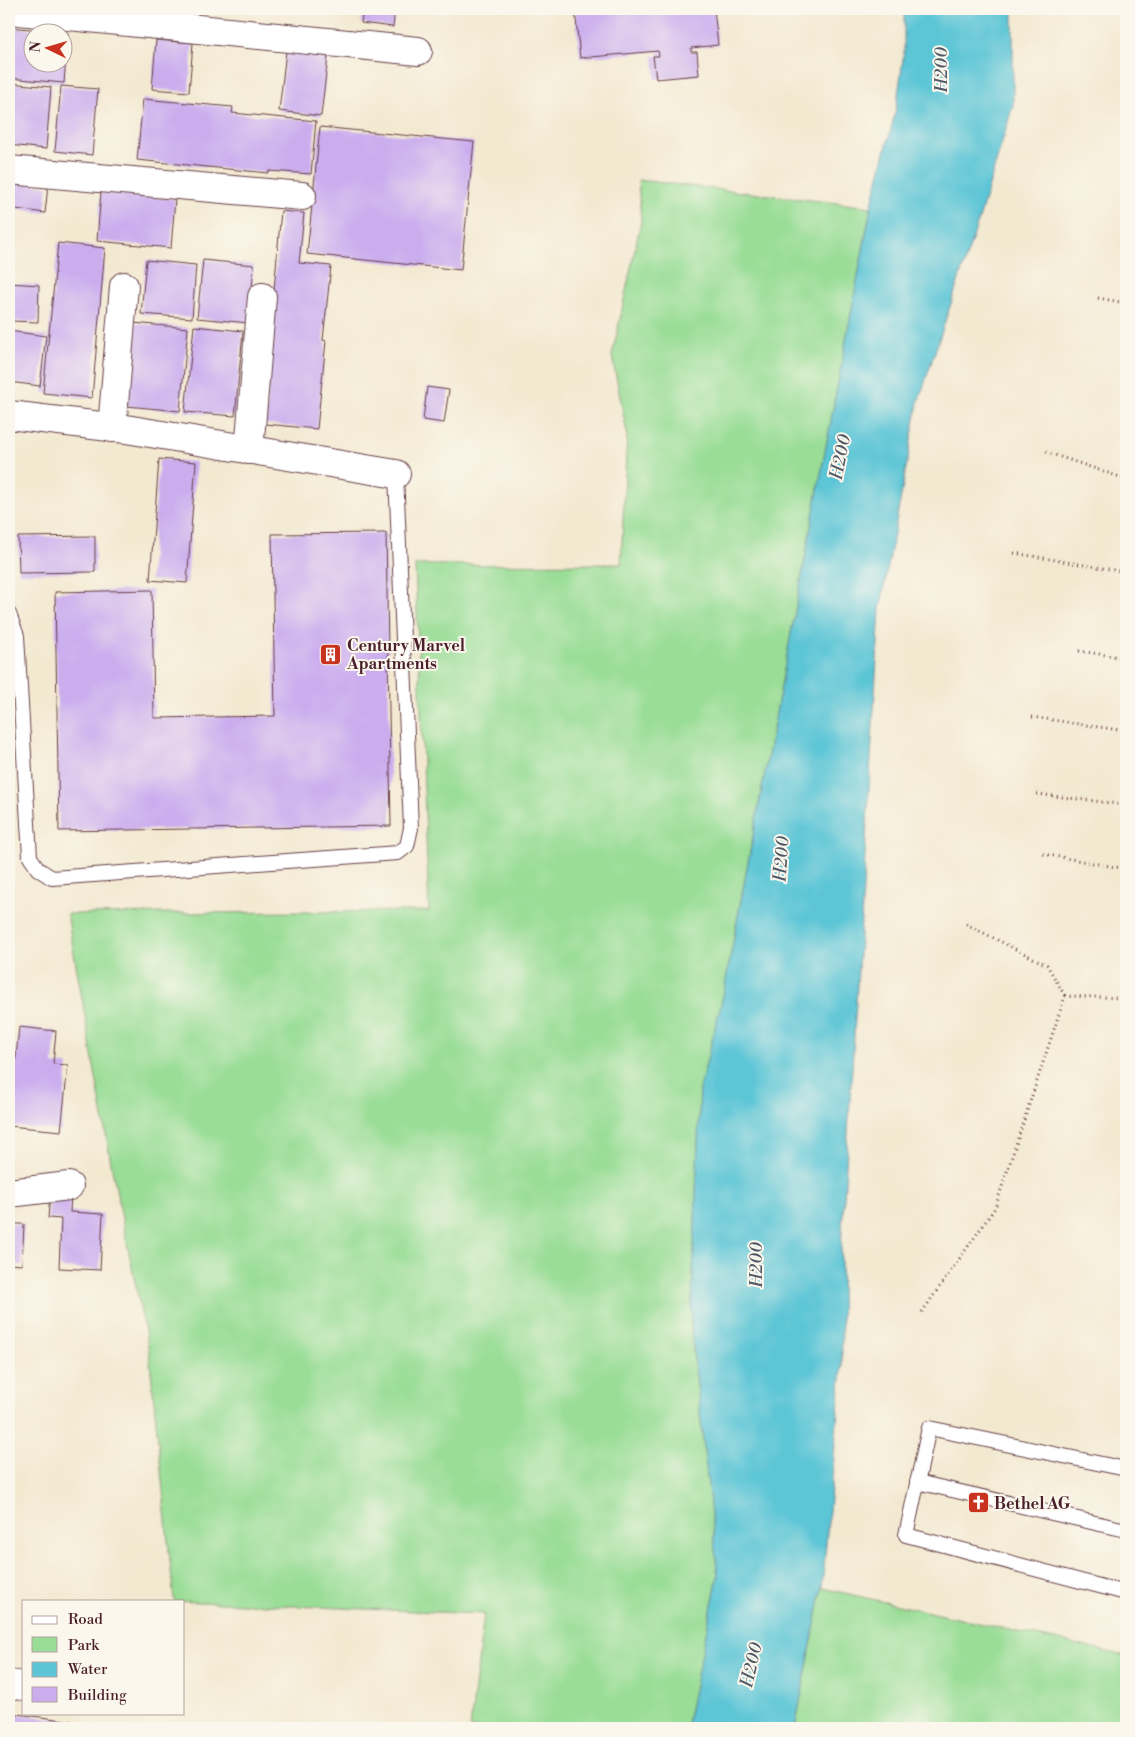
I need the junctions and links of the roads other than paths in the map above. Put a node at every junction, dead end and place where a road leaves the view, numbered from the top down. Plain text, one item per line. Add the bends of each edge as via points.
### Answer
1 (9, 10) edge
2 (418, 51) dead end
3 (9, 170) edge
4 (302, 196) dead end
5 (124, 286) dead end
6 (262, 297) dead end
7 (9, 415) edge
8 (112, 428) junction
9 (249, 450) junction
10 (396, 474) joint
11 (9, 614) edge
12 (68, 1186) dead end
13 (9, 1193) edge
14 (1126, 1469) edge
15 (917, 1482) junction
16 (1126, 1530) edge
17 (1126, 1593) edge
18 (9, 1684) edge
19 (22, 1686) edge

1 - 2 street
3 - 4 street
5 - 8 street
6 - 9 street
7 - 8 street
8 - 9 street
9 - 10 street
10 - 11 lane via 411,828 407,846 398,853 52,878 38,869 30,857 17,636
12 - 13 street
14 - 15 lane via 929,1428
15 - 16 lane
15 - 17 lane via 906,1535
18 - 19 street

